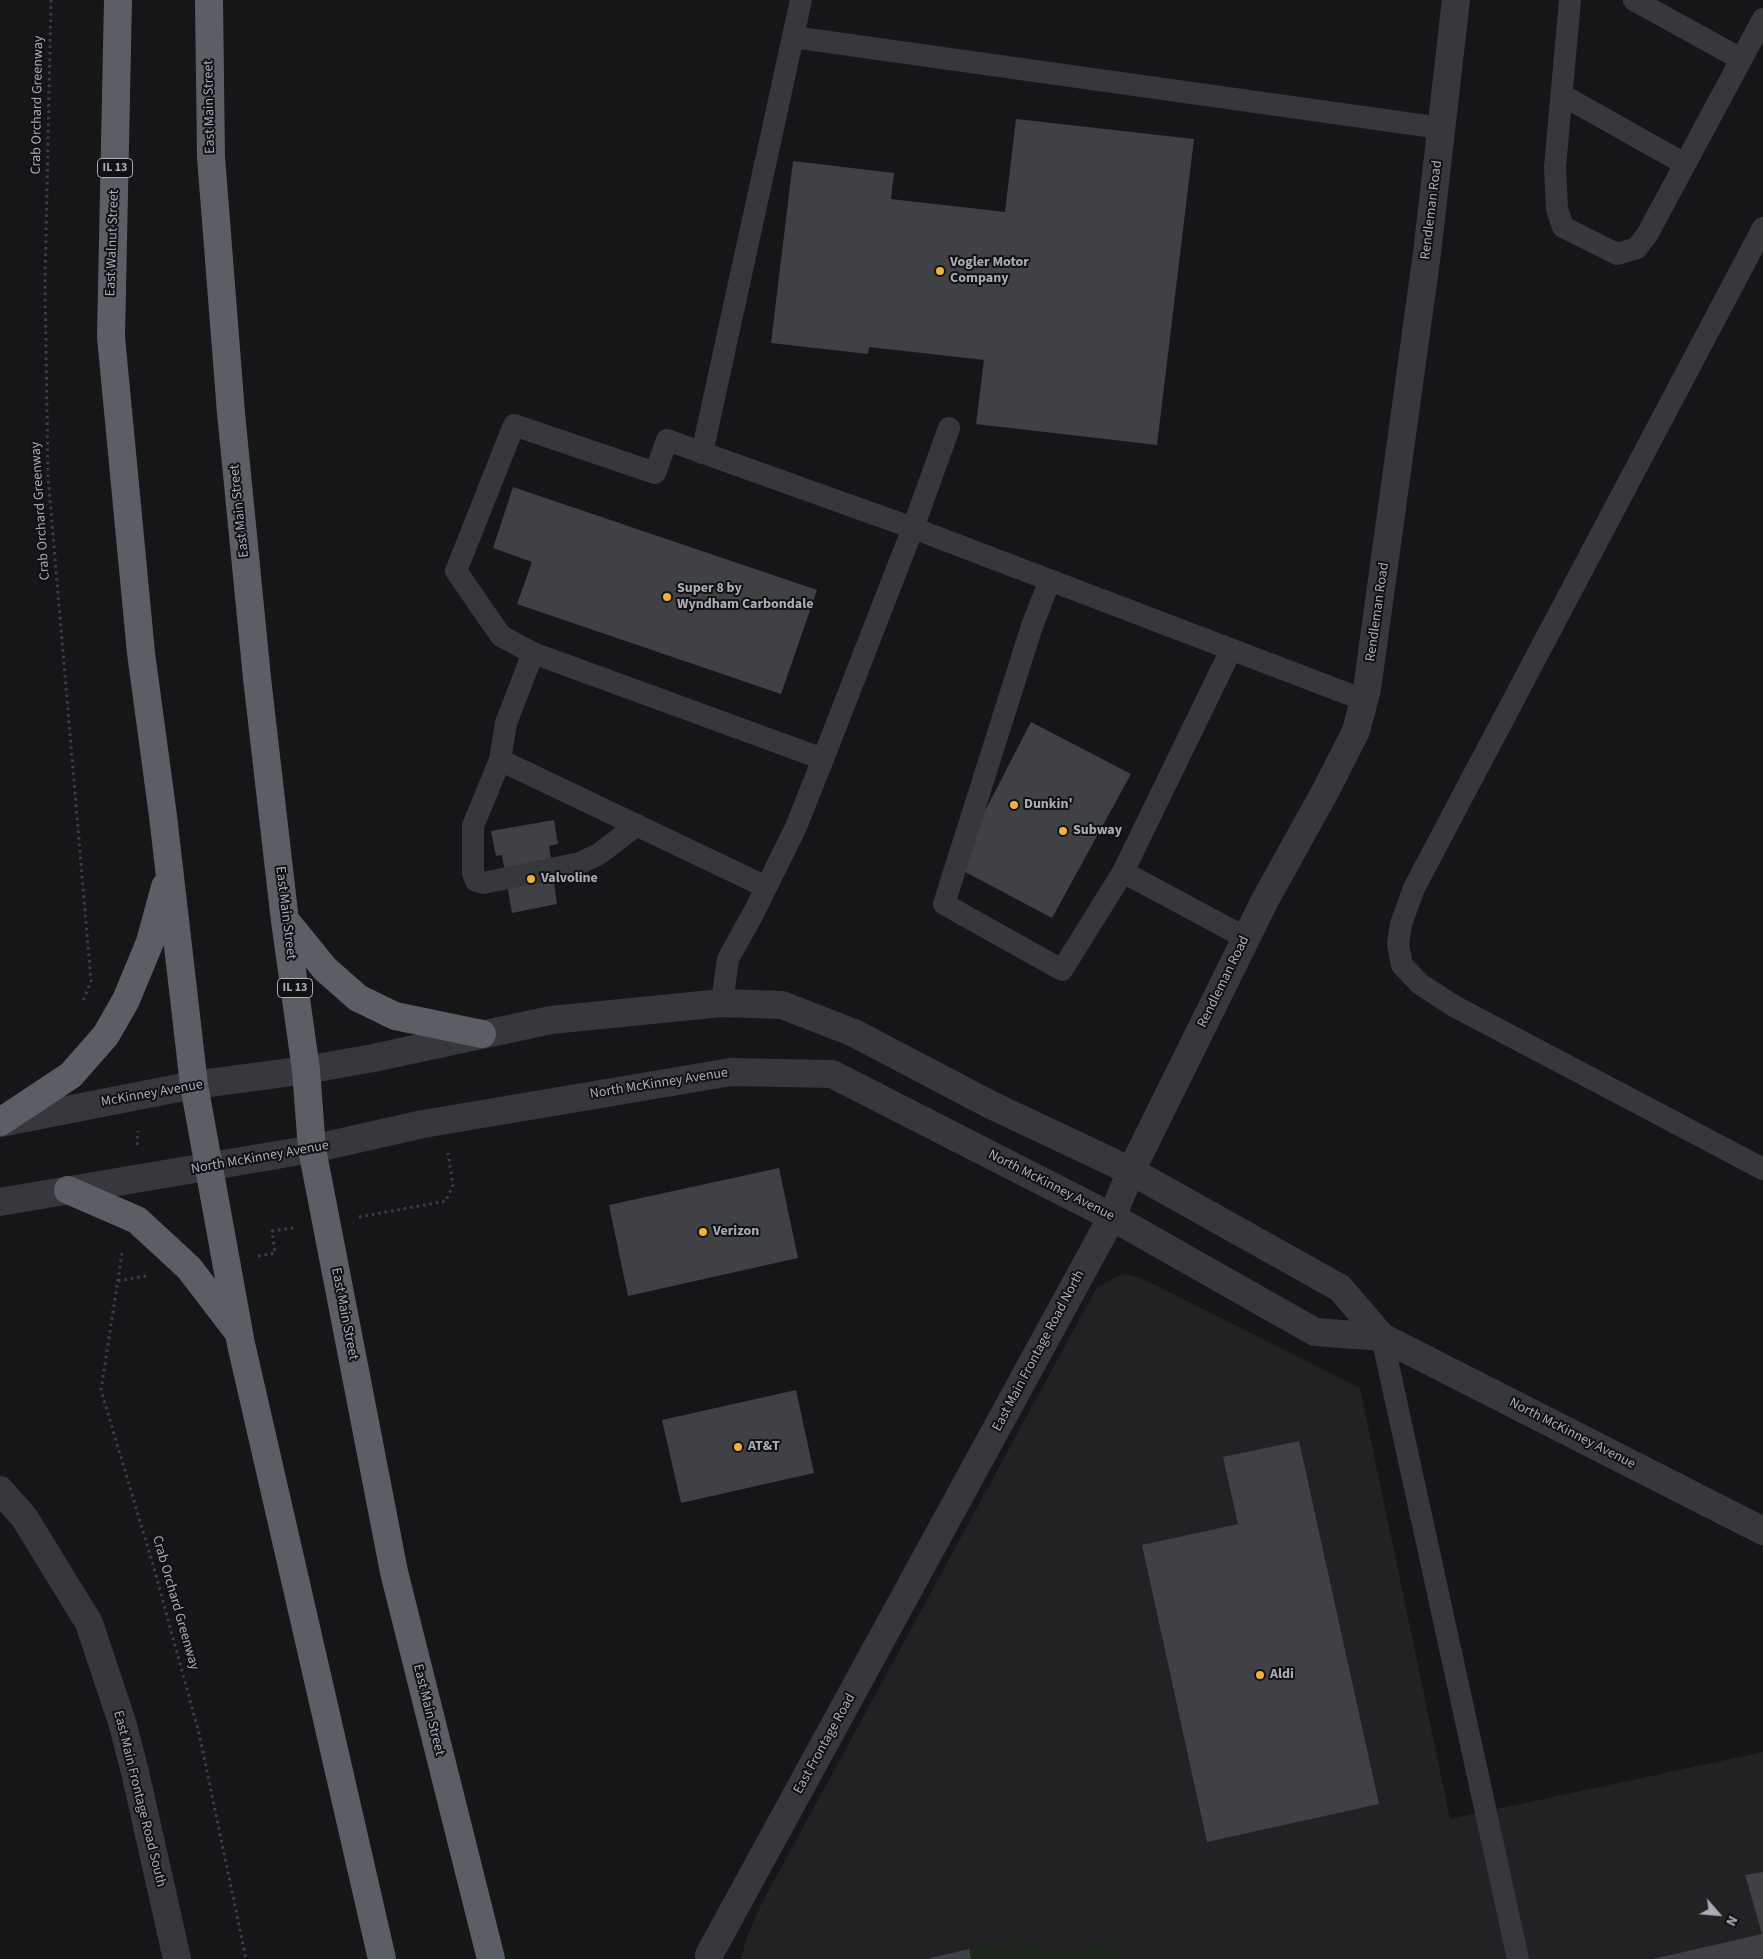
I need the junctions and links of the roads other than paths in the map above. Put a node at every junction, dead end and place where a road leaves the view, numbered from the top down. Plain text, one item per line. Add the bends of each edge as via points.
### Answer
1 (118, 0) edge
2 (209, 0) edge
3 (801, 0) edge
4 (1456, 0) edge
5 (1570, 0) edge
6 (1634, 0) edge
7 (1763, 19) edge
8 (793, 37) junction
9 (1741, 59) junction
10 (1562, 95) junction
11 (1441, 128) junction
12 (1685, 164) junction
13 (1763, 228) edge
14 (949, 428) dead end
15 (702, 453) junction
16 (913, 528) junction
17 (1050, 580) junction
18 (1231, 650) junction
19 (533, 653) junction
20 (1364, 700) junction
21 (823, 759) junction
22 (500, 760) junction
23 (637, 825) junction
24 (169, 871) junction
25 (1123, 872) junction
26 (766, 887) junction
27 (286, 920) junction
28 (1246, 938) junction
29 (722, 1003) junction
30 (482, 1034) junction
31 (306, 1070) junction
32 (194, 1085) junction
33 (0, 1122) edge
34 (312, 1149) junction
35 (209, 1167) junction
36 (1763, 1169) edge
37 (1130, 1172) junction
38 (68, 1190) junction
39 (0, 1202) edge
40 (1112, 1217) junction
41 (238, 1332) junction
42 (1382, 1337) junction
43 (0, 1490) edge
44 (1760, 1523) edge
45 (943, 1528) joint
46 (178, 1959) edge
47 (382, 1959) edge
48 (491, 1959) edge
49 (709, 1959) edge
50 (1518, 1959) edge

1 - 24 highway, East Walnut Street / IL 13 via 110,337 141,653
2 - 27 highway, East Main Street / IL 13 via 211,157 231,413 257,678
3 - 8 lane
4 - 11 street, Rendleman Road
5 - 10 lane
6 - 9 lane
7 - 9 lane
8 - 11 lane
8 - 15 lane
9 - 12 lane
10 - 12 lane
10 - 12 lane via 1555,167 1557,209 1563,227 1617,254 1637,248
11 - 20 street, Rendleman Road via 1427,254
13 - 36 lane via 1414,888 1401,924 1398,944 1402,964 1420,984 1454,1006
14 - 16 lane
15 - 16 lane
15 - 19 lane via 667,440 655,473 514,425 456,571 501,636
16 - 17 lane
16 - 21 lane
17 - 18 lane
17 - 25 lane via 1032,626 944,904 1062,970
18 - 20 lane
18 - 25 lane
19 - 21 lane
19 - 22 lane via 506,723
20 - 28 street, Rendleman Road via 1356,731
21 - 26 lane via 796,827
22 - 23 lane
22 - 23 lane via 473,826 473,873 476,881 483,883 580,863 599,854
23 - 26 lane
24 - 32 highway, IL 13
24 - 33 highway via 150,942 126,1000 106,1035 71,1075
25 - 28 lane
26 - 29 lane via 728,959
27 - 30 highway via 325,969 358,998 395,1016
27 - 31 highway, East Main Street / IL 13
28 - 37 street, Rendleman Road
29 - 30 street, North McKinney Avenue via 551,1020
29 - 37 street, North McKinney Avenue via 782,1005 854,1033 991,1105
30 - 31 street, North McKinney Avenue
31 - 32 street, McKinney Avenue
31 - 34 highway, East Main Street / IL 13
32 - 33 street, McKinney Avenue
32 - 35 highway, IL 13
34 - 35 street, North McKinney Avenue
34 - 40 street, North McKinney Avenue via 423,1124 730,1072 832,1074
34 - 48 highway, East Main Street / IL 13 via 394,1572
35 - 38 street, North McKinney Avenue
35 - 41 highway, IL 13
37 - 40 street, East Main Frontage Road North
37 - 42 street, North McKinney Avenue via 1340,1288
38 - 39 street, North McKinney Avenue
38 - 41 highway via 137,1220 189,1268
40 - 42 street, North McKinney Avenue via 1315,1332
40 - 45 street, East Main Frontage Road North
41 - 47 highway, IL 13
42 - 44 street, North McKinney Avenue
42 - 50 lane
43 - 46 street, East Main Frontage Road South via 24,1517 89,1623 136,1772
45 - 49 street, East Frontage Road

